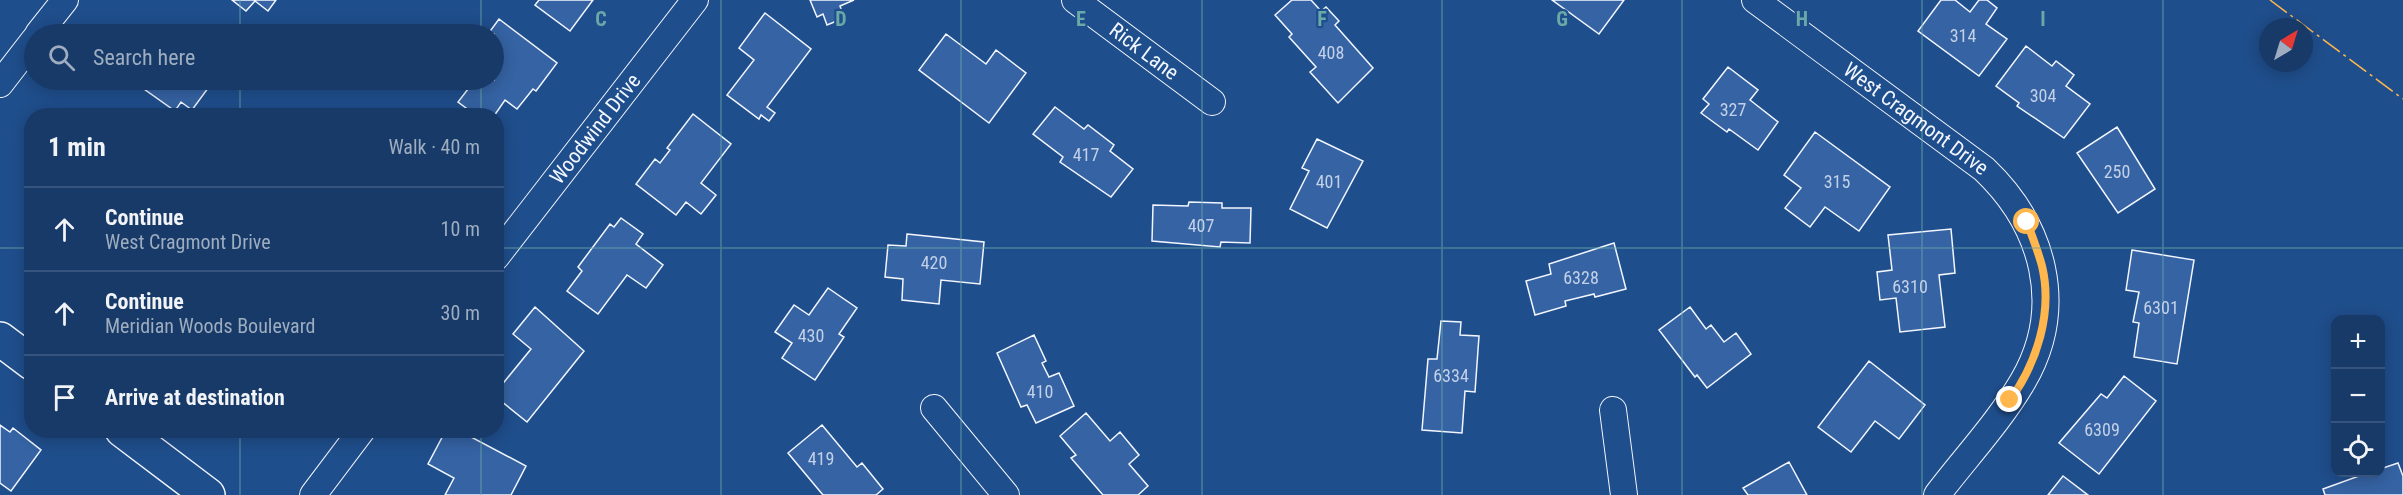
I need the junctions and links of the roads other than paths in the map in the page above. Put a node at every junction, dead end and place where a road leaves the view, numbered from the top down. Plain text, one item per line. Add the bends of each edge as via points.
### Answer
1 (65, 0) edge
2 (695, 0) edge
3 (1075, 0) edge
4 (1755, 0) edge
5 (46, 24) edge
6 (24, 53) edge
7 (0, 84) edge
8 (1212, 102) dead end
9 (504, 247) edge
10 (0, 339) edge
11 (24, 357) edge
12 (934, 408) dead end
13 (1613, 410) dead end
14 (133, 438) edge
15 (356, 438) edge
16 (208, 495) edge
17 (313, 495) edge
18 (1006, 495) edge
19 (1624, 495) edge
20 (1937, 495) edge

1 - 5 street
2 - 9 street, Woodwind Drive
3 - 8 street, Rick Lane
4 - 20 street, West Cragmont Drive via 1984,169 2021,212 2042,266 2044,313 2034,358 2017,390
6 - 7 street
10 - 11 street
12 - 18 street
13 - 19 street
14 - 16 street
15 - 17 street

